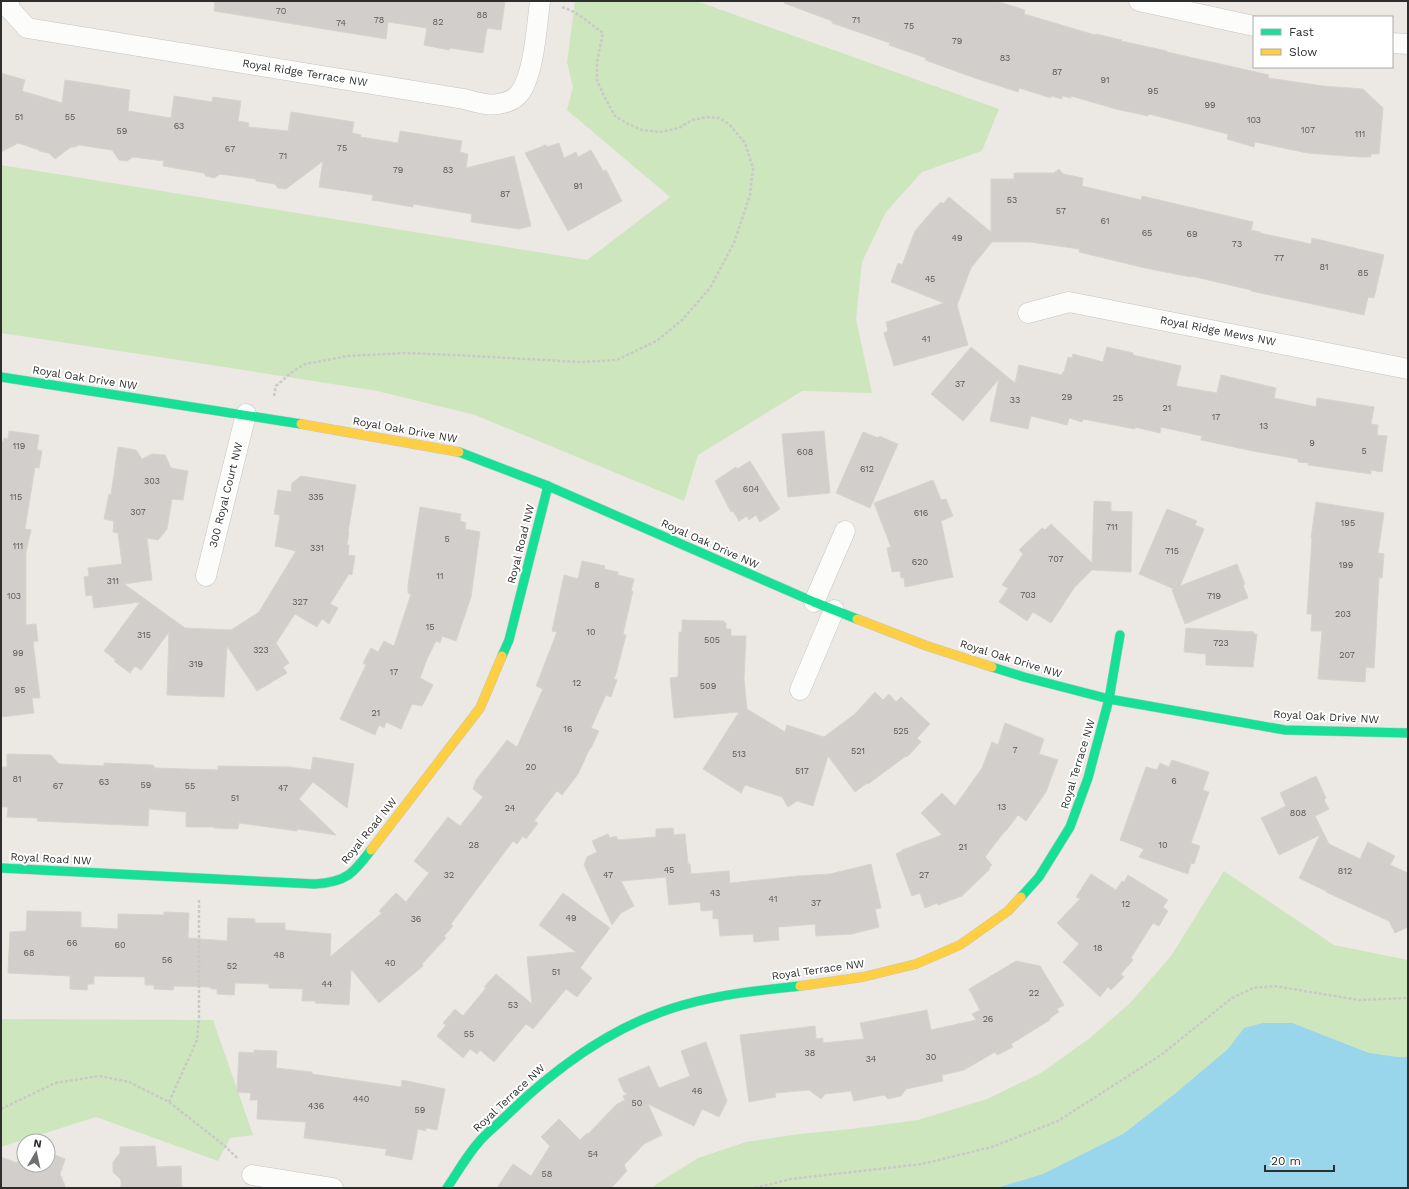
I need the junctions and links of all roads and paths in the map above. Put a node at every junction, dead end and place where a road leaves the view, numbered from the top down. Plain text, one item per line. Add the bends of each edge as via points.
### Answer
1 (9, 1) edge
2 (1140, 1) edge
3 (540, 3) edge
4 (1253, 26) edge
5 (1393, 43) edge
6 (1408, 44) edge
7 (1028, 313) dead end
8 (1408, 369) edge
9 (1, 377) edge
10 (246, 414) junction
11 (270, 418) junction
12 (548, 486) junction
13 (845, 531) dead end
14 (206, 576) dead end
15 (814, 602) junction
16 (834, 610) junction
17 (1120, 635) dead end
18 (800, 690) dead end
19 (1109, 699) junction
20 (1408, 733) edge
21 (1, 868) edge
22 (199, 879) junction
23 (1408, 998) edge
24 (169, 1102) junction
25 (1, 1109) edge
26 (252, 1175) joint
27 (333, 1188) edge
28 (447, 1188) edge
29 (755, 1188) edge

1 - 3 street, Royal Ridge Terrace NW via 9,8 27,28 487,104 504,103 517,96 525,84 531,67
2 - 4 street
3 - 11 path via 566,8 602,33 597,80 615,116 642,130 660,132 679,128 692,120 719,118 729,124 745,143 753,168 750,195 734,243 710,288 682,320 658,340 617,360 580,362 405,353 348,356 305,364 292,372 276,386
5 - 6 street
7 - 8 street, Royal Ridge Mews NW via 1069,302
9 - 10 street, Royal Oak Drive NW
10 - 11 street, Royal Oak Drive NW
10 - 14 street, 300 Royal Court NW
11 - 12 street, Royal Oak Drive NW via 459,452
12 - 15 street, Royal Oak Drive NW
12 - 22 street, Royal Road NW via 509,640 480,708 352,873 343,880 315,884
13 - 15 street
15 - 16 street, Royal Oak Drive NW
16 - 18 street
16 - 19 street, Royal Oak Drive NW via 1024,677
17 - 19 street, Royal Terrace NW
19 - 20 street, Royal Oak Drive NW via 1285,730
19 - 28 street, Royal Terrace NW via 1088,778 1070,828 1039,877 1008,911 960,945 916,964 863,977 743,992 683,1005 639,1021 594,1044 556,1071 520,1102 478,1143
21 - 22 street, Royal Road NW
22 - 24 path via 197,1040
23 - 29 path via 1359,1000 1274,986 1253,988 1232,998 1161,1055 1058,1121 992,1147 922,1164 791,1179
24 - 25 path via 129,1082 100,1076 55,1083
24 - 26 path via 225,1146
26 - 27 street

